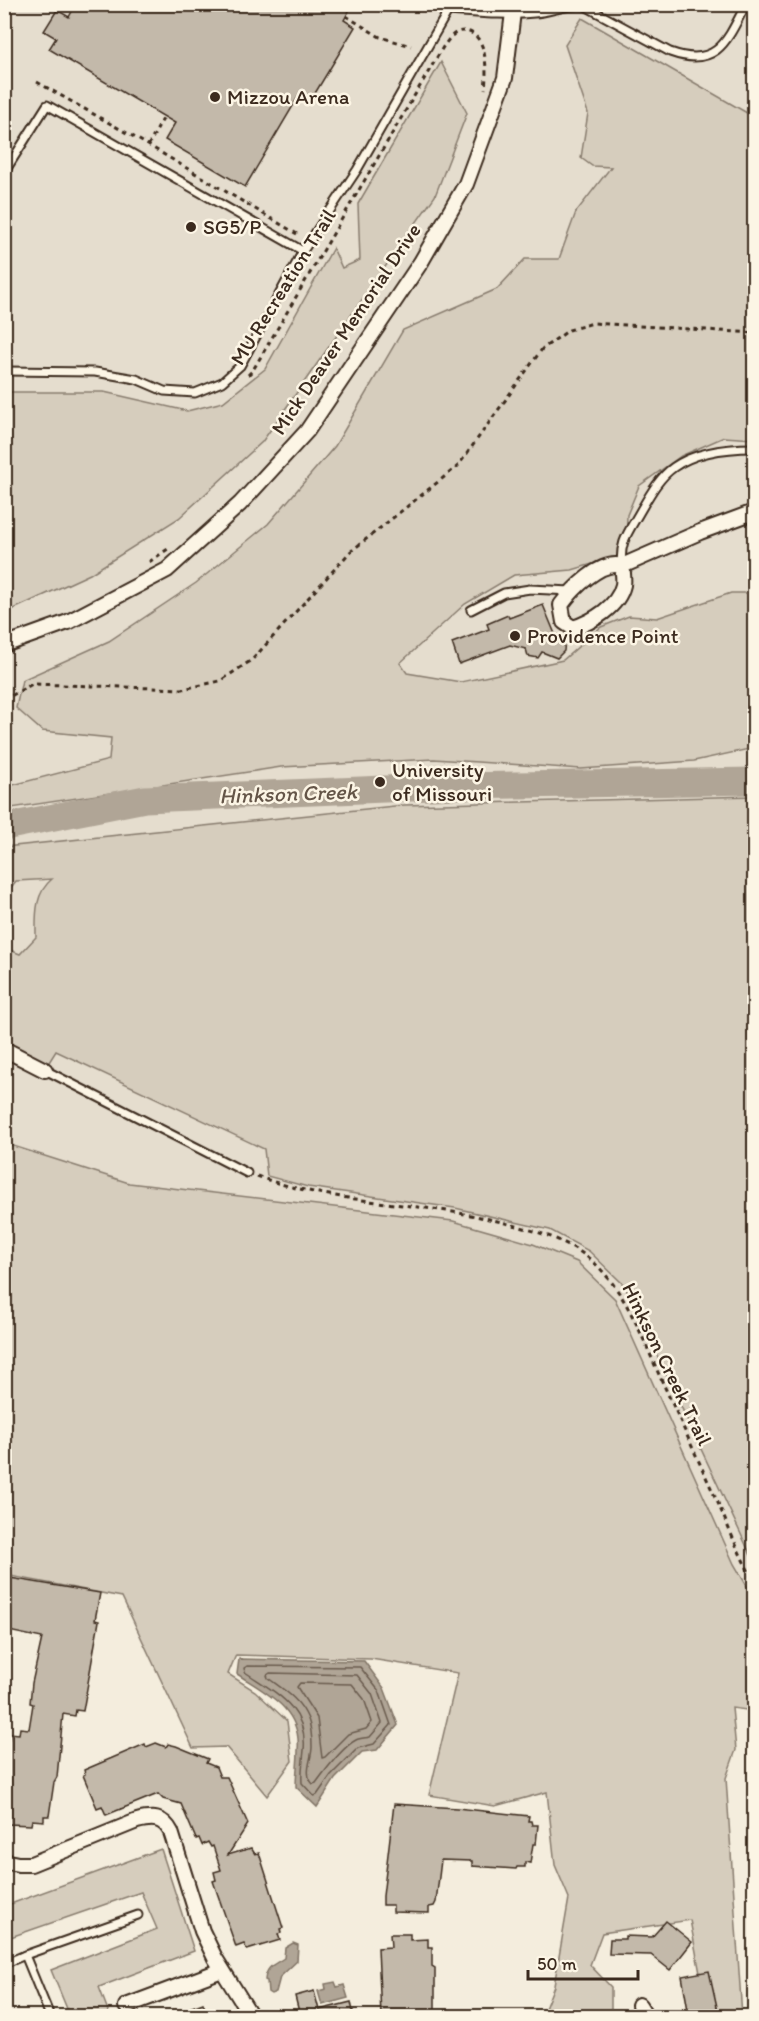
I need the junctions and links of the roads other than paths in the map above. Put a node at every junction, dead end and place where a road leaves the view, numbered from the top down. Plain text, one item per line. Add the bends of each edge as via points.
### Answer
1 (746, 4) edge
2 (451, 8) edge
3 (514, 10) edge
4 (4, 173) edge
5 (303, 251) junction
6 (4, 371) edge
7 (754, 448) edge
8 (754, 512) edge
9 (622, 566) junction
10 (571, 591) junction
11 (471, 610) dead end
12 (4, 645) edge
13 (4, 1049) edge
14 (45, 1070) joint
15 (247, 1173) road end
16 (4, 1861) edge
17 (138, 1915) dead end
18 (25, 1955) junction
19 (4, 1964) edge
20 (222, 1970) junction
21 (126, 2006) dead end
22 (50, 2016) edge
23 (251, 2016) edge

1 - 3 lane via 720,47 696,58 670,52 585,6 557,7 539,13
2 - 3 lane
2 - 5 lane via 357,170
3 - 12 street, Mick Deaver Memorial Drive via 505,78 466,184 421,262 307,431 240,504 166,570 68,622
4 - 5 lane via 47,105
5 - 6 lane via 240,366 222,382 195,393 164,391 136,378 94,372
7 - 9 lane via 706,452 674,467 654,488 624,540
8 - 9 street
9 - 10 street via 608,565
9 - 10 street via 623,586 607,609 573,628 561,615 561,605
10 - 11 lane via 530,589 504,593
13 - 14 street
14 - 15 lane
16 - 20 street via 31,1864 137,1821 158,1819 171,1832 202,1931
17 - 18 lane
18 - 19 lane
18 - 22 lane
20 - 21 street
20 - 23 street

